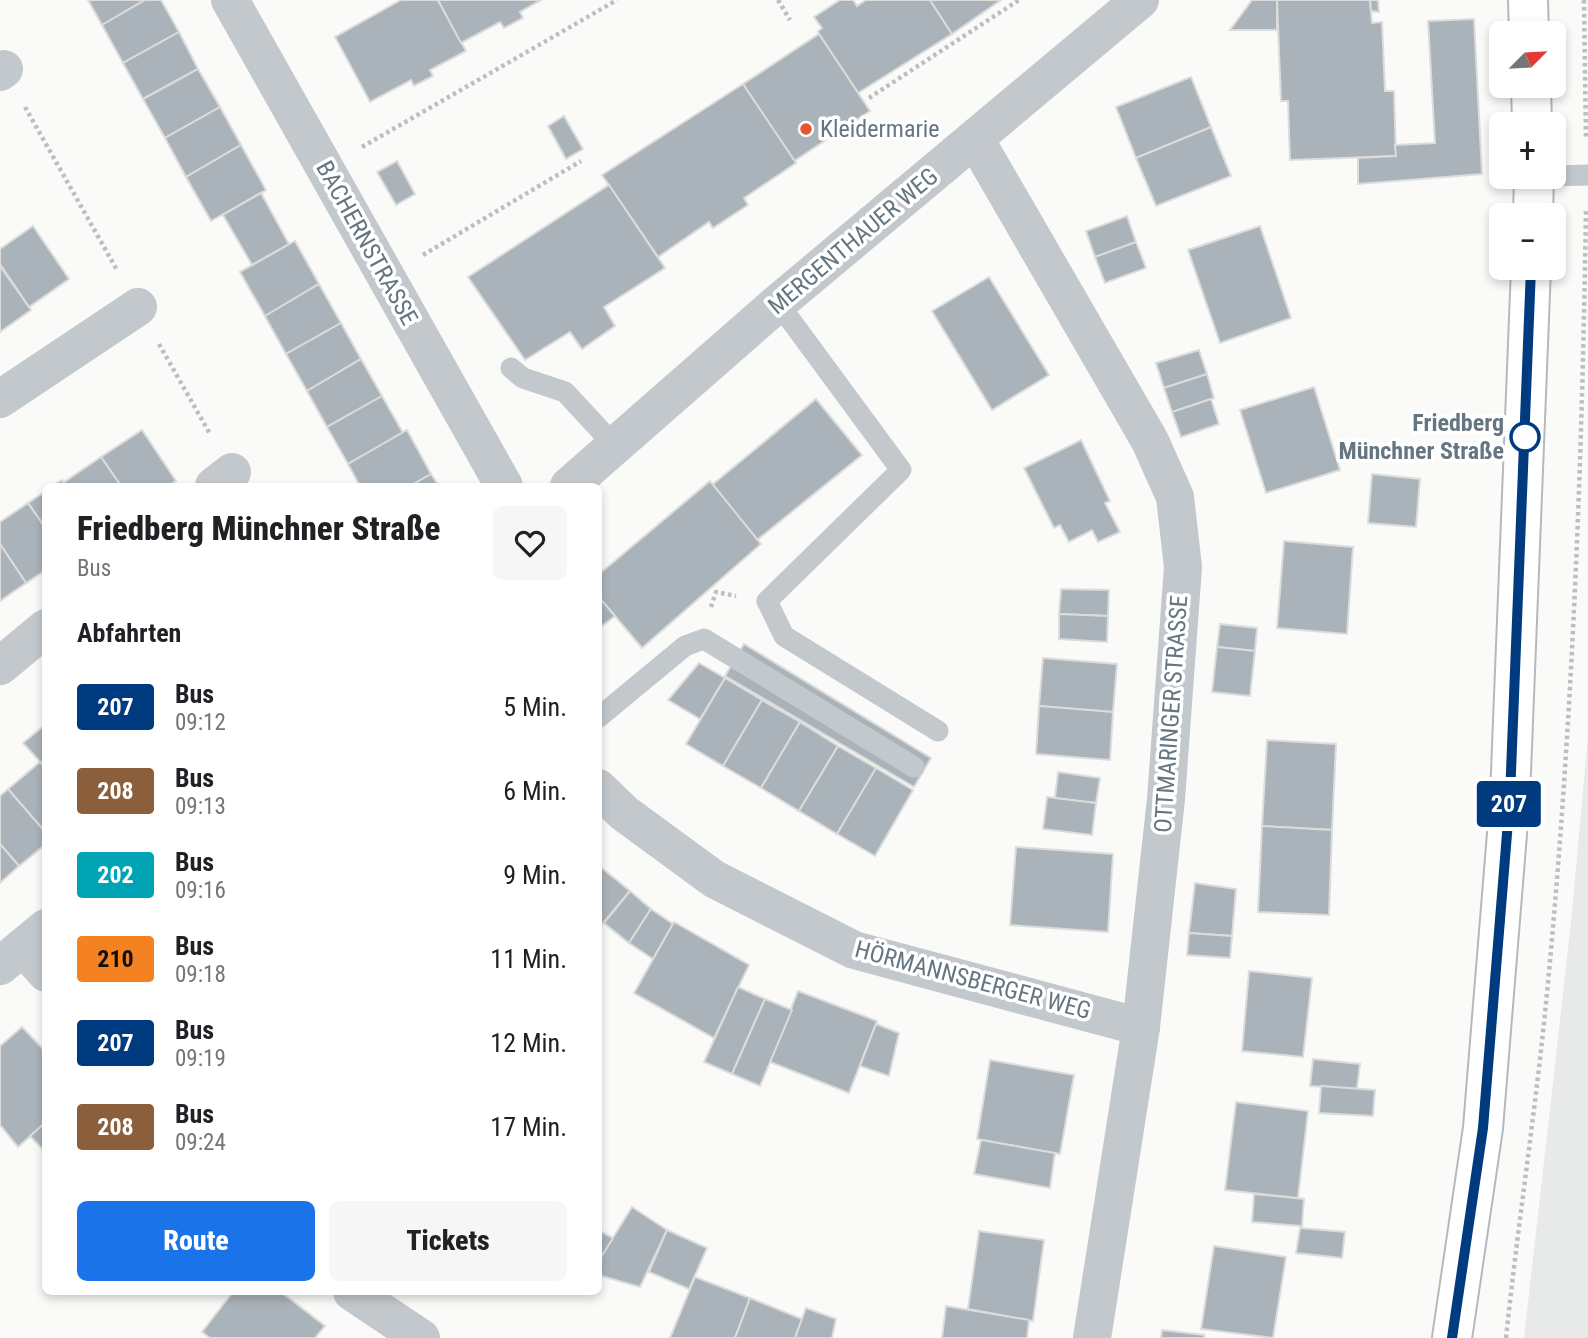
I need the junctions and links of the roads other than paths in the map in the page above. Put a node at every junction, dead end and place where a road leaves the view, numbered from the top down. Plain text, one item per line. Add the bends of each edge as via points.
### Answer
1 (230, 0) edge
2 (1140, 0) edge
3 (1528, 0) edge
4 (1529, 21) edge
5 (975, 139) junction
6 (1588, 175) edge
7 (1566, 176) edge
8 (1531, 280) edge
9 (778, 303) junction
10 (138, 307) dead end
11 (512, 368) dead end
12 (0, 399) edge
13 (615, 446) junction
14 (502, 483) edge
15 (572, 483) edge
16 (42, 631) edge
17 (0, 666) edge
18 (602, 715) edge
19 (938, 731) dead end
20 (914, 766) dead end
21 (602, 792) edge
22 (1141, 1027) junction
23 (356, 1295) edge
24 (421, 1338) edge
25 (1092, 1338) edge
26 (1452, 1338) edge

1 - 14 street, BACHERNSTRASSE
2 - 5 street, MERGENTHAUER WEG
3 - 4 main road
5 - 9 street, MERGENTHAUER WEG
5 - 22 street, OTTMARINGER STRASSE via 1150,441 1175,497 1183,567 1166,799
6 - 7 lane
8 - 26 main road via 1510,797 1483,1128
9 - 13 street, MERGENTHAUER WEG
9 - 19 lane via 901,470 768,601 784,636
10 - 12 street
11 - 13 lane via 523,379 565,392
13 - 15 street, MERGENTHAUER WEG
16 - 17 street
18 - 20 lane via 685,646 704,639
21 - 22 street, HÖRMANNSBERGER WEG via 714,879 854,950
22 - 25 street, OTTMARINGER STRASSE
23 - 24 street

